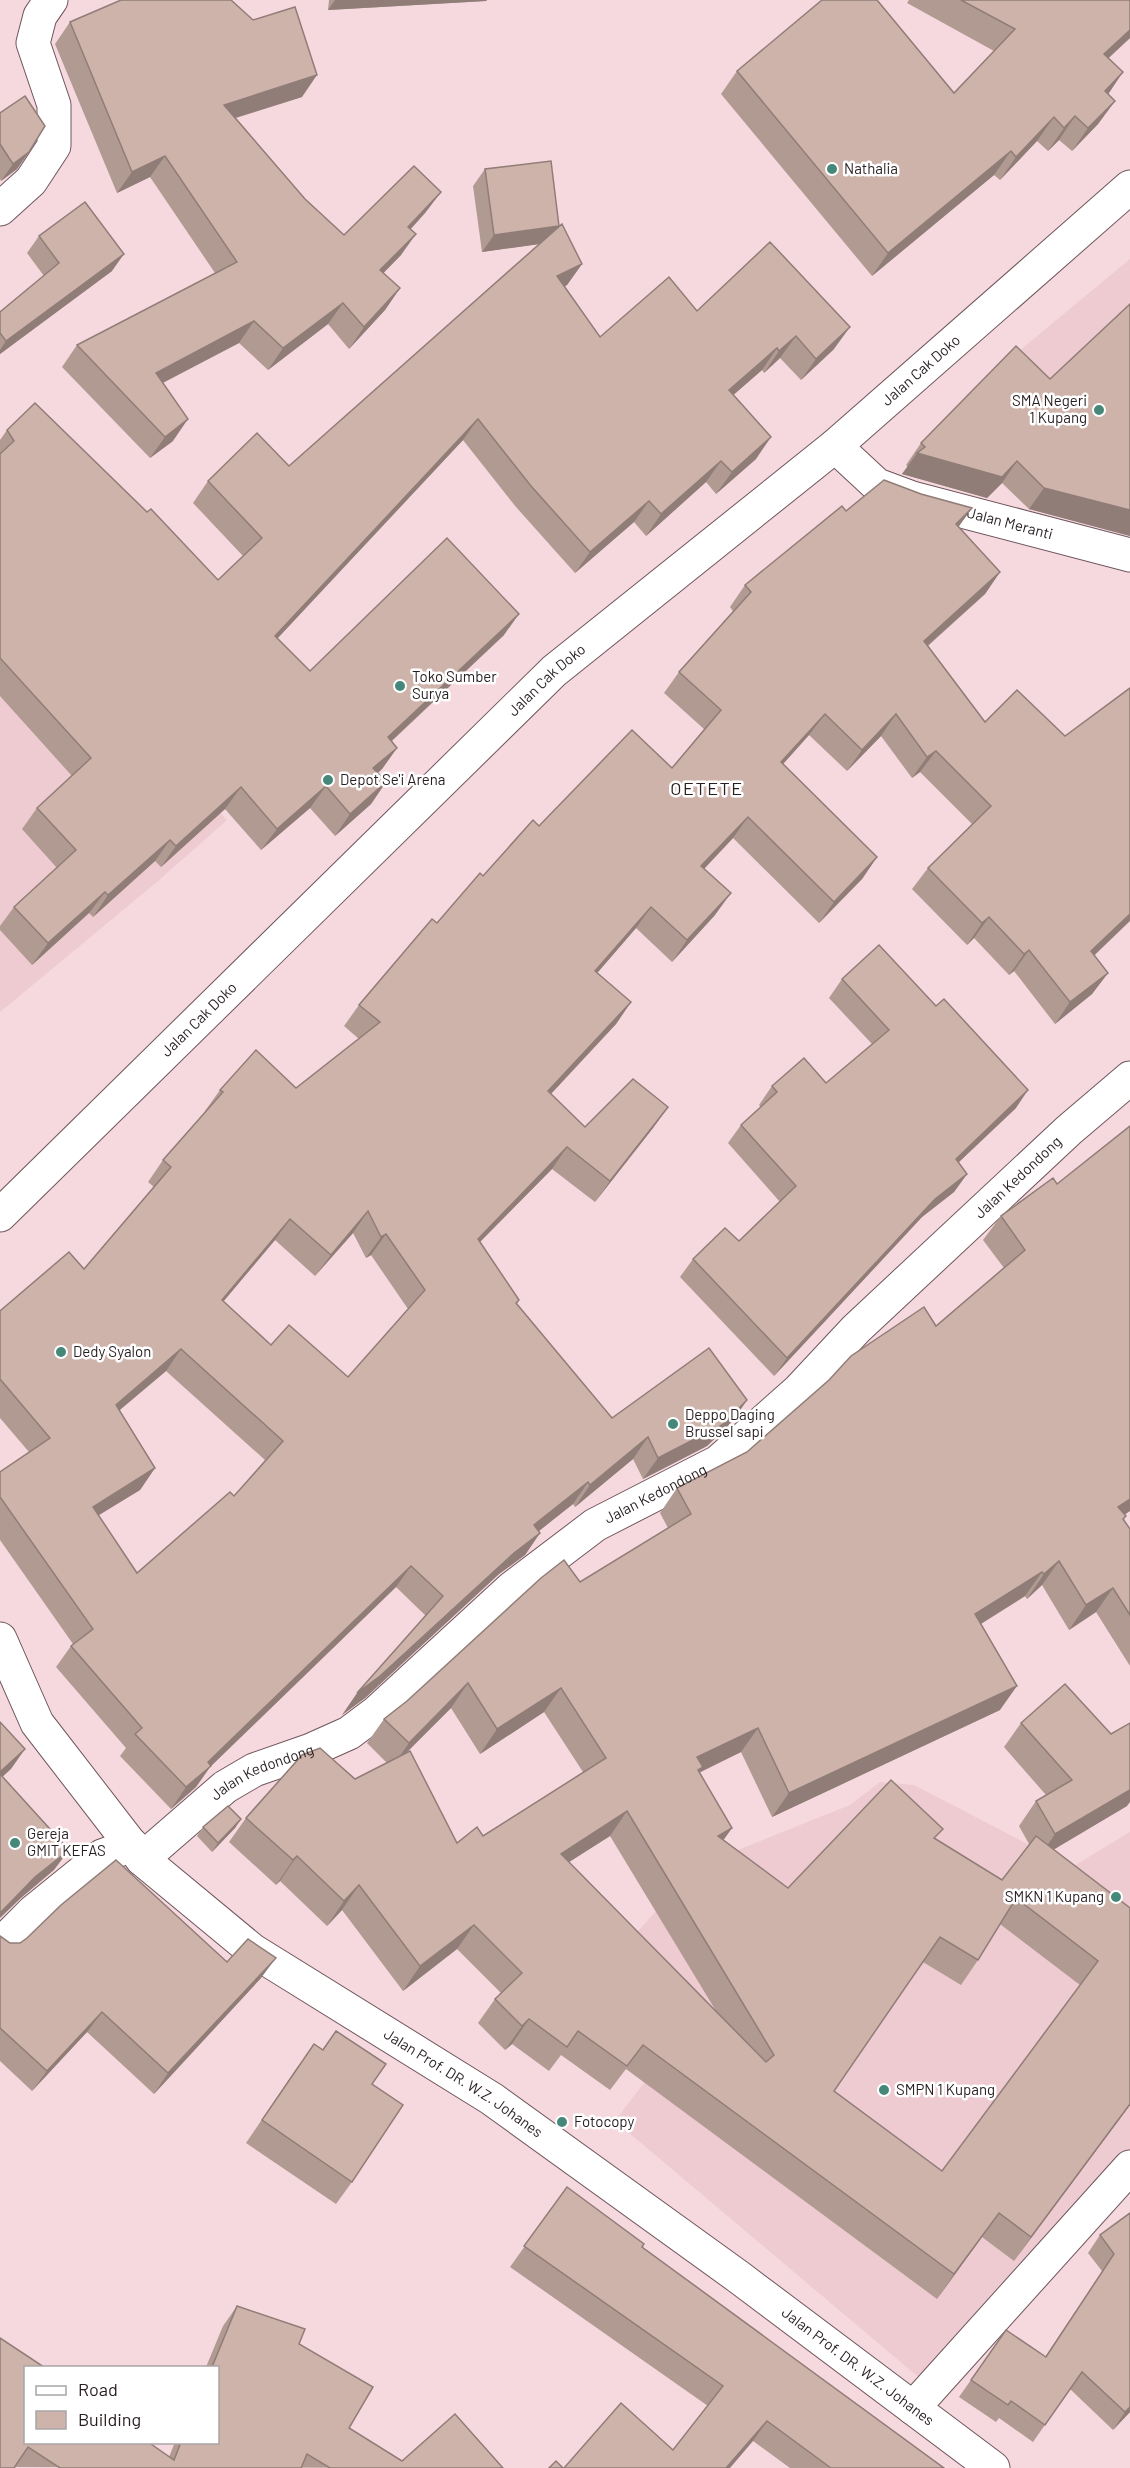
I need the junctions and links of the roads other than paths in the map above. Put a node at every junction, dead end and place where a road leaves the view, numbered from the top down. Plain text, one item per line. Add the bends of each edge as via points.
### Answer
1 (51, 0) edge
2 (1130, 187) edge
3 (0, 209) edge
4 (835, 446) junction
5 (1130, 555) edge
6 (1130, 1078) edge
7 (0, 1215) edge
8 (0, 1639) edge
9 (137, 1852) junction
10 (0, 1946) edge
11 (1130, 2167) edge
12 (913, 2408) junction
13 (993, 2468) edge

1 - 3 street via 40,16 33,43 54,105 54,146 31,181
2 - 4 street, Jalan Cak Doko
4 - 5 street, Jalan Meranti via 877,485 912,498
4 - 7 street, Jalan Cak Doko via 554,671
6 - 9 street, Jalan Kedondong via 1069,1130 856,1329 799,1390 718,1462 595,1525 512,1588 349,1733 254,1770
8 - 9 street, Jalan Prof. DR. W.Z. Johanes via 37,1723
9 - 10 street via 102,1856 34,1911
9 - 12 street, Jalan Prof. DR. W.Z. Johanes via 252,1950 492,2099
11 - 12 street
12 - 13 street, Jalan Prof. DR. W.Z. Johanes

